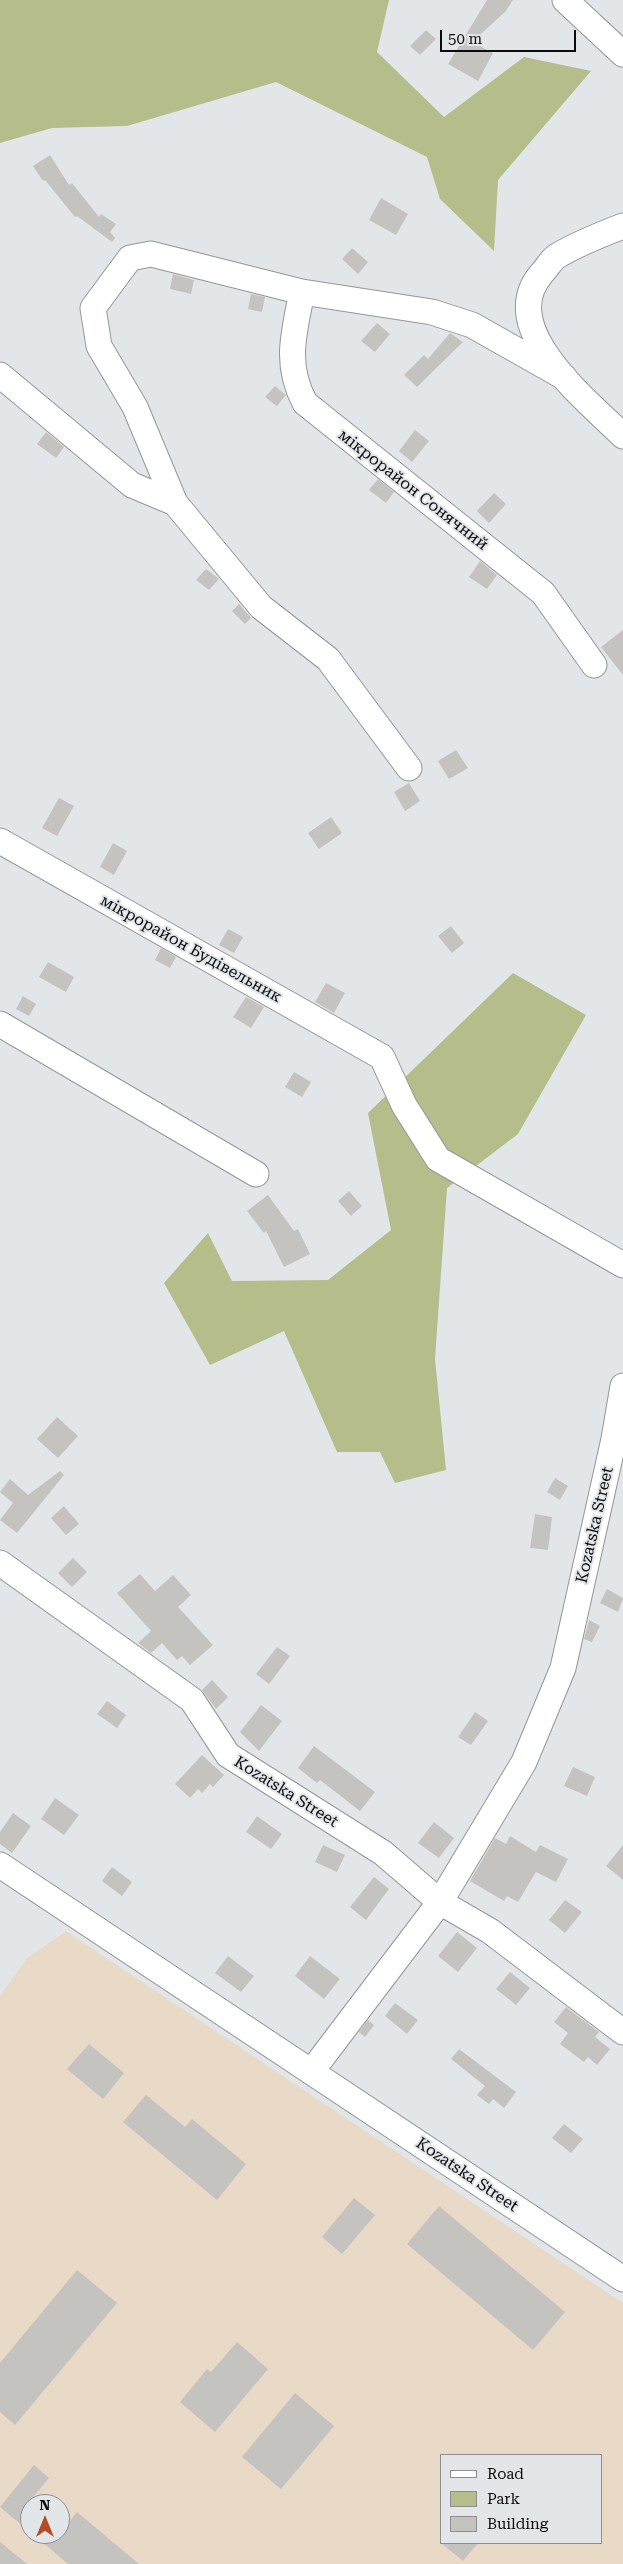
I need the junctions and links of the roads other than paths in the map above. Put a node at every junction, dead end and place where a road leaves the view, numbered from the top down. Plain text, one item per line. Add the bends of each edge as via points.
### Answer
1 (566, 0) edge
2 (623, 54) edge
3 (623, 226) edge
4 (302, 292) junction
5 (0, 375) edge
6 (564, 377) junction
7 (623, 436) edge
8 (174, 503) junction
9 (594, 665) dead end
10 (409, 768) dead end
11 (0, 841) edge
12 (0, 1024) edge
13 (256, 1174) dead end
14 (623, 1264) edge
15 (623, 1386) edge
16 (0, 1564) edge
17 (0, 1865) edge
18 (440, 1902) junction
19 (623, 2032) edge
20 (311, 2072) junction
21 (623, 2279) edge

1 - 2 street
3 - 6 street via 556,257 535,281 527,304 534,331 543,352
4 - 6 street via 432,312 472,325
4 - 8 street via 151,254 130,258 93,308 98,346 135,407
4 - 9 street, мікрорайон Сонячний via 291,348 295,385 304,403 543,593
5 - 8 street via 132,485
6 - 7 street
8 - 10 street via 261,607 328,659
11 - 14 street, мікрорайон Будівельник via 382,1056 404,1104 438,1159
12 - 13 street
15 - 18 street, Kozatska Street via 562,1668 524,1762
16 - 18 street, Kozatska Street via 192,1700 228,1755 382,1853
17 - 20 street, Kozatska Street
18 - 19 street, Kozatska Street via 490,1931
18 - 20 street, Kozatska Street
20 - 21 street, Kozatska Street

